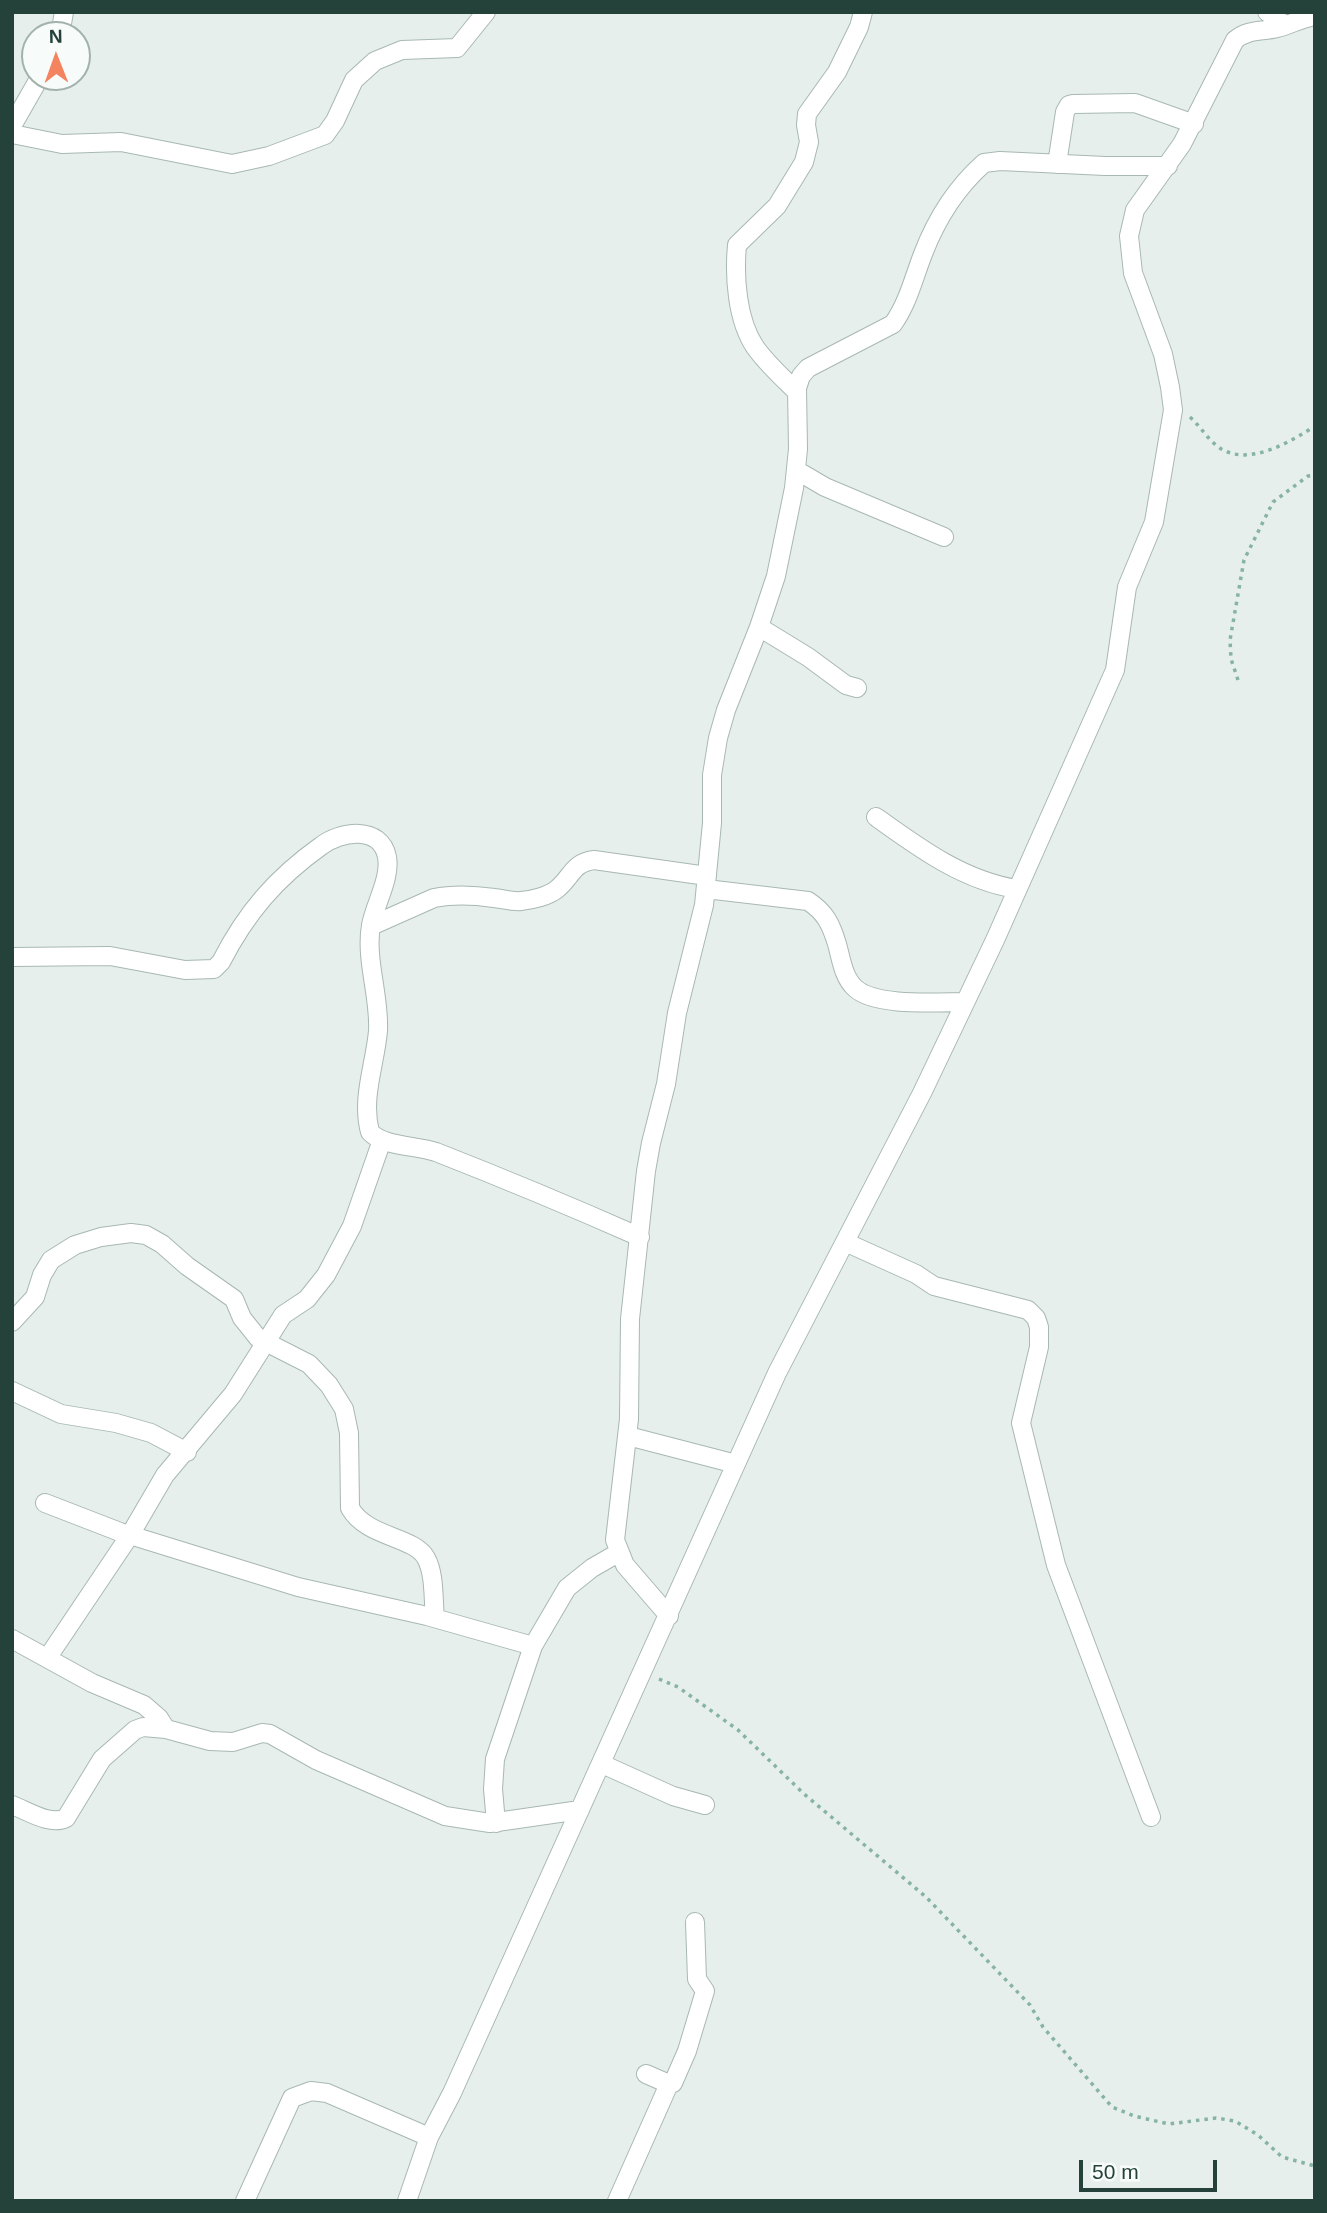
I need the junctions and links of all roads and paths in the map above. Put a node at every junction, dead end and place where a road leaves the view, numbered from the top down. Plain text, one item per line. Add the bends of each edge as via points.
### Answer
1 (486, 12) edge
2 (863, 12) edge
3 (1267, 12) edge
4 (1315, 16) edge
5 (1285, 25) junction
6 (32, 91) edge
7 (1194, 124) junction
8 (12, 126) edge
9 (12, 134) edge
10 (1058, 164) junction
11 (1168, 166) junction
12 (797, 392) junction
13 (1173, 410) junction
14 (1315, 426) edge
15 (796, 470) junction
16 (1315, 475) edge
17 (944, 537) dead end
18 (759, 627) junction
19 (1238, 680) dead end
20 (857, 688) dead end
21 (876, 817) dead end
22 (706, 883) junction
23 (1017, 889) junction
24 (371, 926) junction
25 (12, 957) edge
26 (965, 1002) junction
27 (382, 1140) junction
28 (640, 1237) junction
29 (845, 1242) junction
30 (12, 1322) edge
31 (266, 1342) junction
32 (12, 1391) edge
33 (628, 1436) junction
34 (187, 1452) junction
35 (736, 1464) junction
36 (45, 1503) dead end
37 (130, 1535) junction
38 (618, 1552) junction
39 (669, 1616) junction
40 (435, 1618) junction
41 (12, 1639) edge
42 (533, 1646) junction
43 (48, 1657) junction
44 (644, 1673) junction
45 (166, 1729) junction
46 (601, 1764) junction
47 (12, 1805) edge
48 (705, 1805) dead end
49 (580, 1810) junction
50 (1150, 1816) dead end
51 (496, 1823) junction
52 (695, 1922) dead end
53 (646, 2074) dead end
54 (669, 2084) junction
55 (429, 2137) junction
56 (1315, 2166) edge
57 (244, 2201) edge
58 (407, 2201) edge
59 (617, 2201) edge

1 - 9 street via 457,48 402,50 375,61 354,80 325,135 269,156 232,164 121,142 62,144
2 - 12 street via 837,72 807,114 809,142 804,162 777,206 737,245 745,325 755,346
3 - 5 street
4 - 5 street
5 - 7 street via 1235,40
6 - 8 street
7 - 10 street via 1135,103 1069,105
7 - 11 street
10 - 11 street
10 - 12 street via 984,163 947,206 893,324 808,368
11 - 13 street via 1135,209 1129,236 1133,273 1163,354
12 - 15 street
13 - 14 path via 1188,415 1219,447 1242,453 1269,451
13 - 23 street via 1154,522 1127,587 1115,670
15 - 17 street via 825,487
15 - 18 street via 776,576
16 - 19 path via 1273,502 1244,560 1230,640
18 - 20 street
18 - 22 street via 718,738
21 - 23 street via 943,862 1000,887
22 - 24 street via 584,861 550,894 519,902 444,896
22 - 26 street via 808,901 820,909 829,919 849,980 869,996
22 - 28 street via 650,1143
23 - 26 street
24 - 25 street via 387,859 371,836 346,834 317,848 256,905 214,969 185,970 110,956
24 - 27 street via 378,1031 367,1115 370,1132
26 - 29 street
27 - 28 street via 427,1149
27 - 31 street via 352,1226 326,1275 307,1299 283,1315
28 - 33 street via 630,1319
29 - 35 street
29 - 50 street via 934,1286 1028,1310 1036,1318 1039,1347 1021,1423 1056,1565
30 - 31 street via 35,1297 46,1267 58,1254 91,1239 131,1233 162,1244 234,1299 253,1334
31 - 34 street via 233,1394
31 - 40 street via 309,1364 333,1391 344,1409 351,1445 350,1508 368,1526 423,1554 429,1567
32 - 34 street via 61,1414 151,1433
33 - 35 street
33 - 38 street via 615,1529
34 - 37 street via 166,1475
35 - 39 street
36 - 37 street
37 - 40 street via 298,1587
37 - 43 street
38 - 39 street
38 - 42 street via 567,1588
39 - 44 street
40 - 42 street
41 - 43 street
42 - 51 street via 495,1759
43 - 45 street via 92,1683 144,1705
44 - 46 street
44 - 56 path via 678,1687 738,1730 803,1793 926,1897 1030,2005 1043,2027 1112,2107 1169,2124 1216,2118 1235,2121 1282,2157
45 - 47 street via 143,1727 127,1736 102,1759 66,1818 58,1822
45 - 51 street via 233,1742 270,1734 316,1760 431,1811
46 - 48 street via 673,1797
46 - 49 street
49 - 51 street
49 - 55 street
52 - 54 street via 697,1979 705,1991 687,2051
53 - 54 street
54 - 59 street
55 - 57 street via 327,2093 311,2091 292,2098
55 - 58 street

